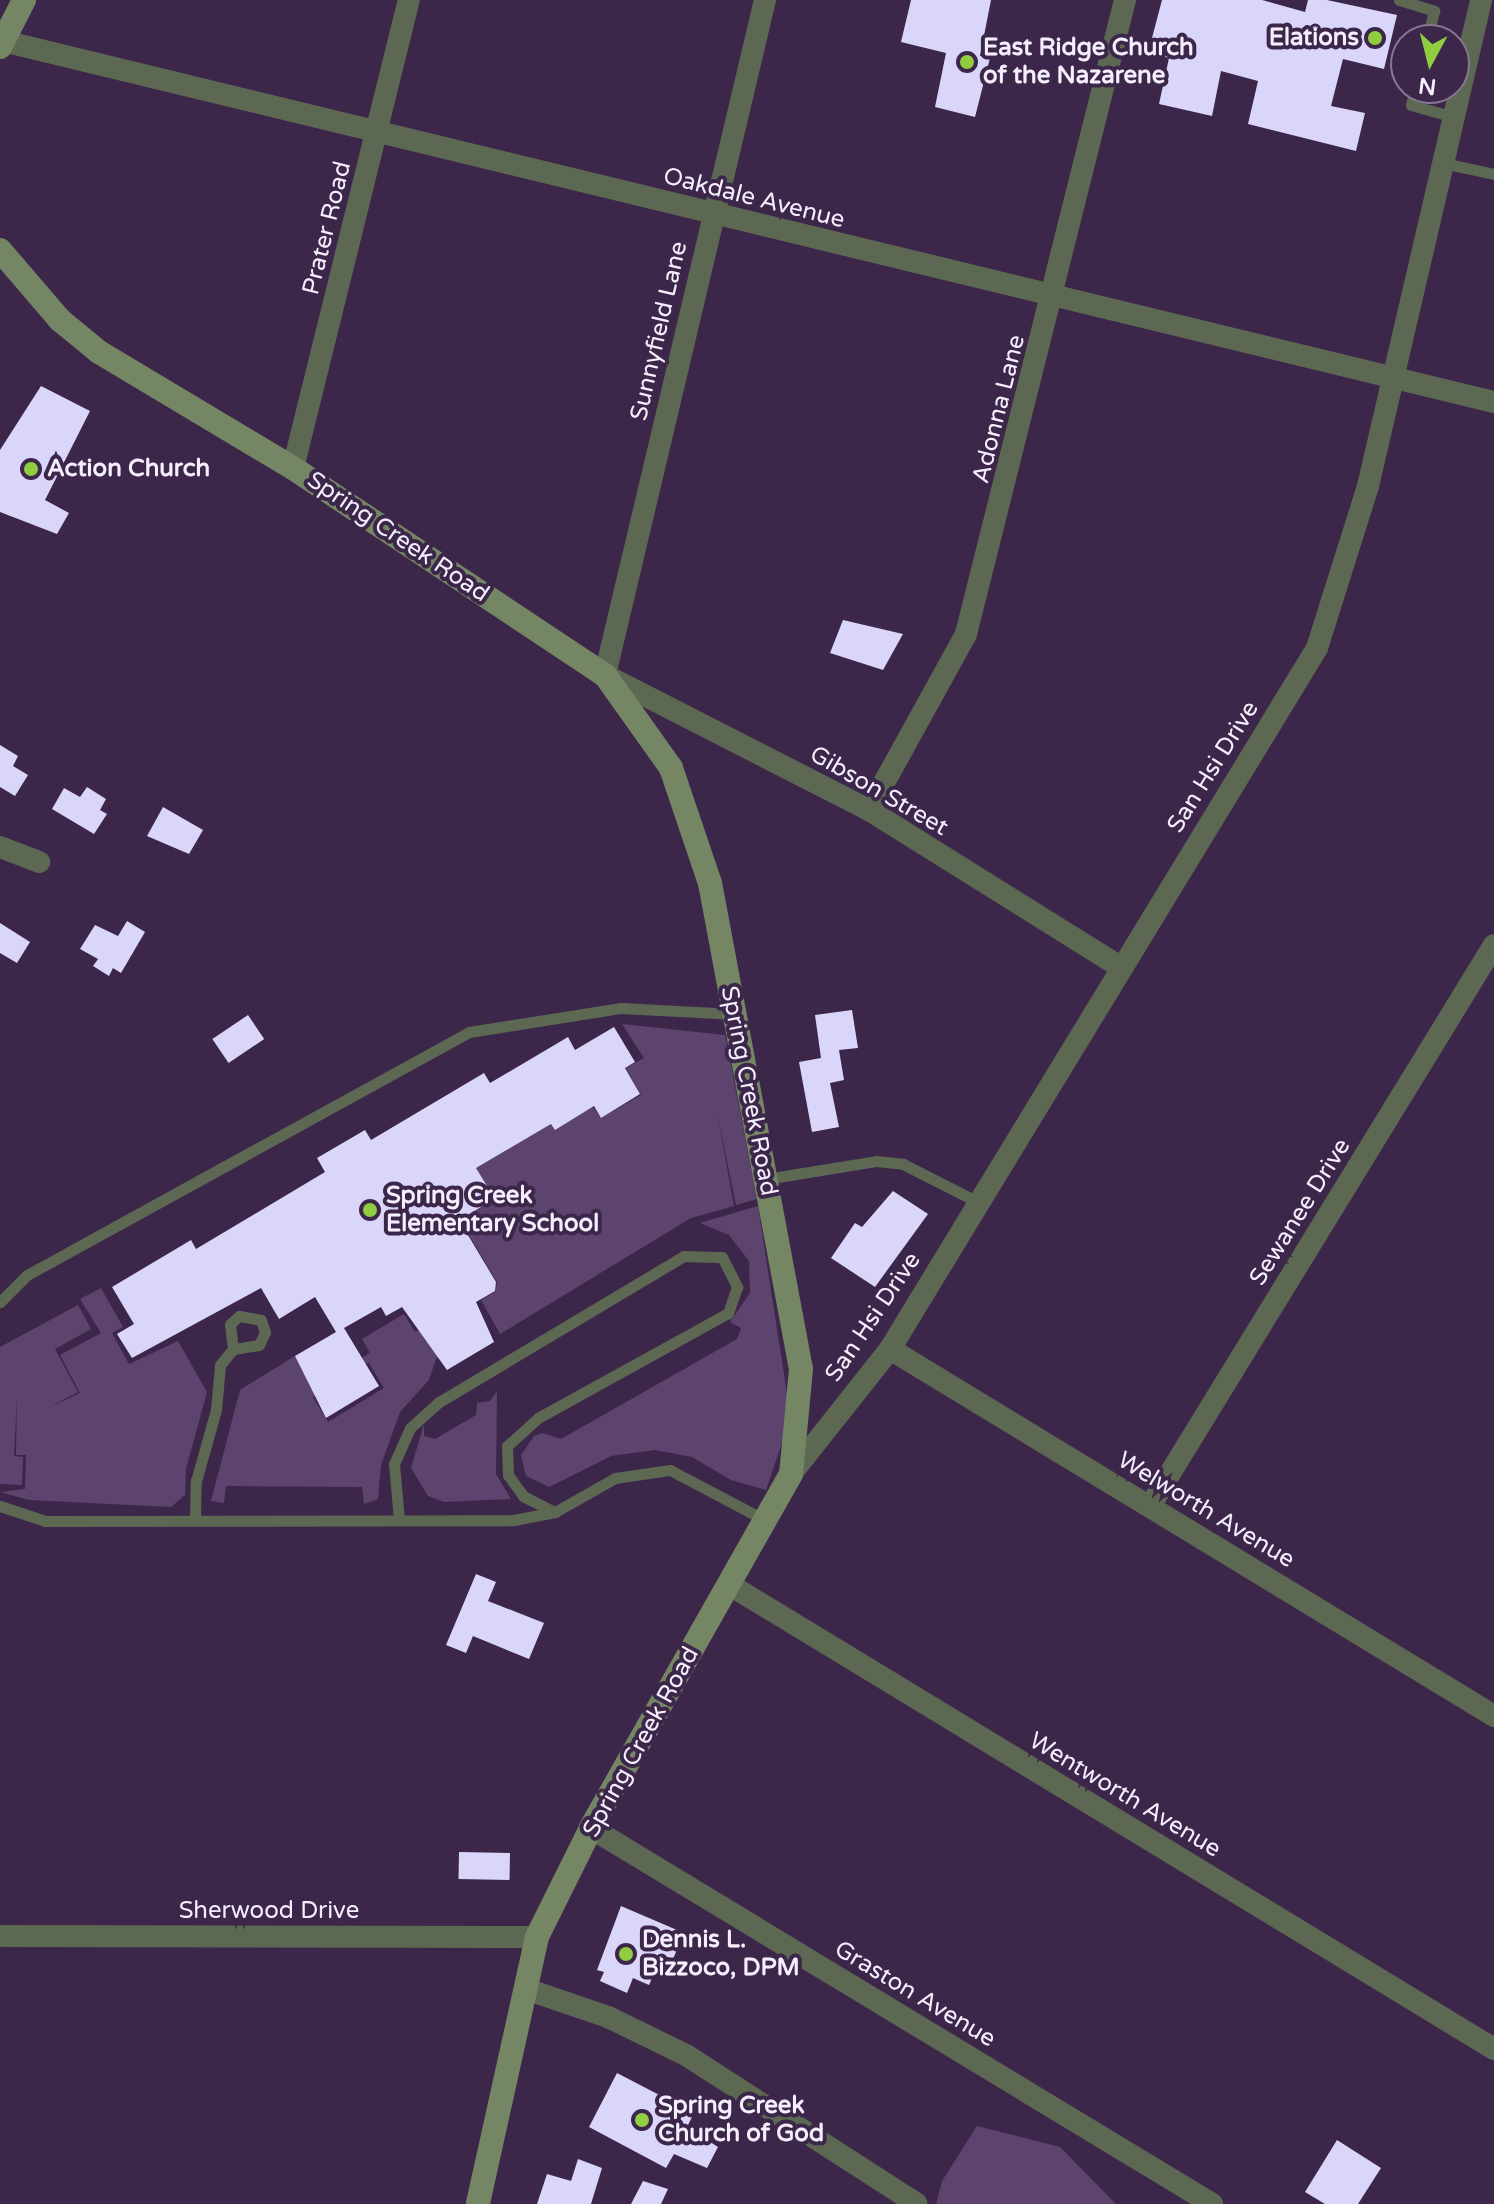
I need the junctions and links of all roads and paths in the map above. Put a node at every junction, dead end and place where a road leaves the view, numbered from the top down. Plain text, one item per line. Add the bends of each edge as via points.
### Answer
1 (24, 0) edge
2 (409, 0) edge
3 (765, 0) edge
4 (1125, 0) edge
5 (1399, 0) edge
6 (1481, 0) edge
7 (1431, 24) edge
8 (1470, 36) edge
9 (1, 44) edge
10 (1411, 104) edge
11 (1455, 104) edge
12 (1454, 117) junction
13 (377, 134) junction
14 (1443, 163) junction
15 (1494, 174) edge
16 (713, 214) junction
17 (0, 250) edge
18 (1054, 298) junction
19 (1392, 381) junction
20 (1494, 402) edge
21 (293, 468) junction
22 (605, 675) junction
23 (869, 810) junction
24 (0, 847) edge
25 (39, 862) dead end
26 (1494, 945) edge
27 (1120, 967) junction
28 (735, 1014) junction
29 (766, 1179) junction
30 (978, 1202) junction
31 (0, 1302) edge
32 (233, 1349) dead end
33 (890, 1349) junction
34 (791, 1474) junction
35 (0, 1506) edge
36 (1150, 1506) junction
37 (555, 1512) junction
38 (195, 1520) junction
39 (399, 1520) junction
40 (765, 1520) junction
41 (730, 1585) junction
42 (1494, 1716) edge
43 (591, 1828) junction
44 (0, 1936) edge
45 (537, 1937) junction
46 (526, 1989) junction
47 (1494, 2049) edge
48 (916, 2203) edge
49 (478, 2204) edge
50 (1212, 2204) edge

1 - 9 street
2 - 13 street, Prater Road
3 - 16 street, Sunnyfield Lane
4 - 18 street, Adonna Lane
5 - 7 lane via 1434,11
6 - 8 street, San Hsi Drive
9 - 13 street, Oakdale Avenue
10 - 12 lane
11 - 12 street, San Hsi Drive
12 - 14 street, San Hsi Drive
13 - 16 street, Oakdale Avenue
13 - 21 street, Prater Road
14 - 15 lane
14 - 19 street, San Hsi Drive
16 - 18 street, Oakdale Avenue
16 - 22 street, Sunnyfield Lane
17 - 21 street, Spring Creek Road via 60,320 99,352
18 - 19 street, Oakdale Avenue
18 - 23 street, Adonna Lane via 966,634
19 - 20 street, Oakdale Avenue
19 - 27 street, San Hsi Drive via 1346,570 1317,648
21 - 22 street, Spring Creek Road
22 - 23 street, Gibson Street
22 - 28 street, Spring Creek Road via 671,768 691,818 710,883
23 - 27 street, Gibson Street
24 - 25 street
26 - 36 street, Sewanee Drive
27 - 30 street, San Hsi Drive
28 - 29 street, Spring Creek Road
28 - 31 lane via 621,1008 469,1032 27,1275
29 - 30 lane via 876,1161 903,1164
29 - 34 street, Spring Creek Road via 801,1369
30 - 33 street, San Hsi Drive
32 - 38 lane via 220,1365 216,1410 196,1481
33 - 34 street, San Hsi Drive
33 - 36 street, Welworth Avenue
34 - 40 street, Spring Creek Road
35 - 38 lane via 45,1521
36 - 42 street, Welworth Avenue
37 - 39 lane via 514,1520
37 - 39 lane via 523,1496 508,1475 507,1446 538,1418 728,1313 737,1287 722,1257 684,1256 439,1402 410,1428 394,1464
37 - 40 lane via 615,1478 670,1470
38 - 39 lane
40 - 41 street, Spring Creek Road
41 - 43 street, Spring Creek Road
41 - 47 street, Wentworth Avenue
43 - 45 street, Spring Creek Road
43 - 50 street, Graston Avenue
44 - 45 street, Sherwood Drive
45 - 46 street, Spring Creek Road
46 - 48 street via 608,2017 686,2055
46 - 49 street, Spring Creek Road

